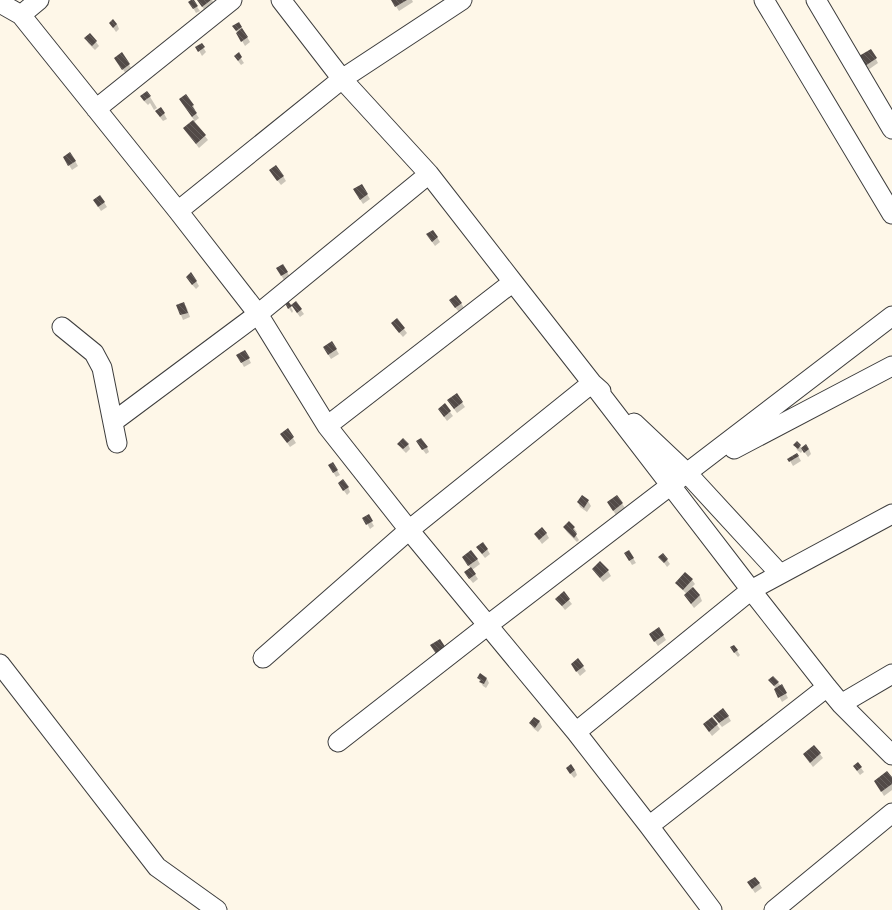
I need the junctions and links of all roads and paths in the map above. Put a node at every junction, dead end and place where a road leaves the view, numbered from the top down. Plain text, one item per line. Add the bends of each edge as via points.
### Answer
1 (39, 0) edge
2 (232, 0) edge
3 (281, 0) edge
4 (462, 0) edge
5 (764, 0) edge
6 (816, 0) edge
7 (0, 3) edge
8 (21, 16) junction
9 (342, 79) junction
10 (96, 109) junction
11 (892, 129) edge
12 (429, 174) junction
13 (178, 211) junction
14 (892, 214) edge
15 (513, 282) junction
16 (258, 314) junction
17 (892, 316) edge
18 (62, 327) dead end
19 (892, 366) edge
20 (592, 383) junction
21 (113, 422) junction
22 (327, 426) junction
23 (117, 443) dead end
24 (687, 473) junction
25 (671, 486) junction
26 (892, 514) edge
27 (409, 530) junction
28 (780, 574) junction
29 (750, 590) junction
30 (488, 625) junction
31 (263, 658) dead end
32 (0, 664) edge
33 (892, 674) edge
34 (827, 687) junction
35 (841, 704) junction
36 (576, 732) junction
37 (338, 742) dead end
38 (892, 755) edge
39 (892, 813) edge
40 (649, 826) junction
41 (217, 910) edge
42 (712, 910) edge
43 (774, 910) edge

1 - 8 street
2 - 10 street
3 - 9 street
4 - 9 street
5 - 14 street
6 - 11 street
7 - 8 street
8 - 10 street
9 - 12 street
9 - 13 street
10 - 13 street
12 - 15 street
12 - 16 street
13 - 16 street
15 - 20 street
15 - 22 street
16 - 21 street
16 - 22 street
17 - 24 street
18 - 21 street via 94,353 102,368
19 - 24 street
20 - 24 street
20 - 25 street
20 - 27 street
21 - 23 street
22 - 27 street
24 - 25 street
24 - 28 street
25 - 29 street
25 - 30 street
26 - 28 street
27 - 30 street
27 - 31 street
28 - 29 street
29 - 34 street
29 - 36 street
30 - 36 street
30 - 37 street
32 - 41 street via 157,867
33 - 35 street
34 - 35 street
34 - 40 street
35 - 38 street
36 - 40 street
39 - 43 street
40 - 42 street

